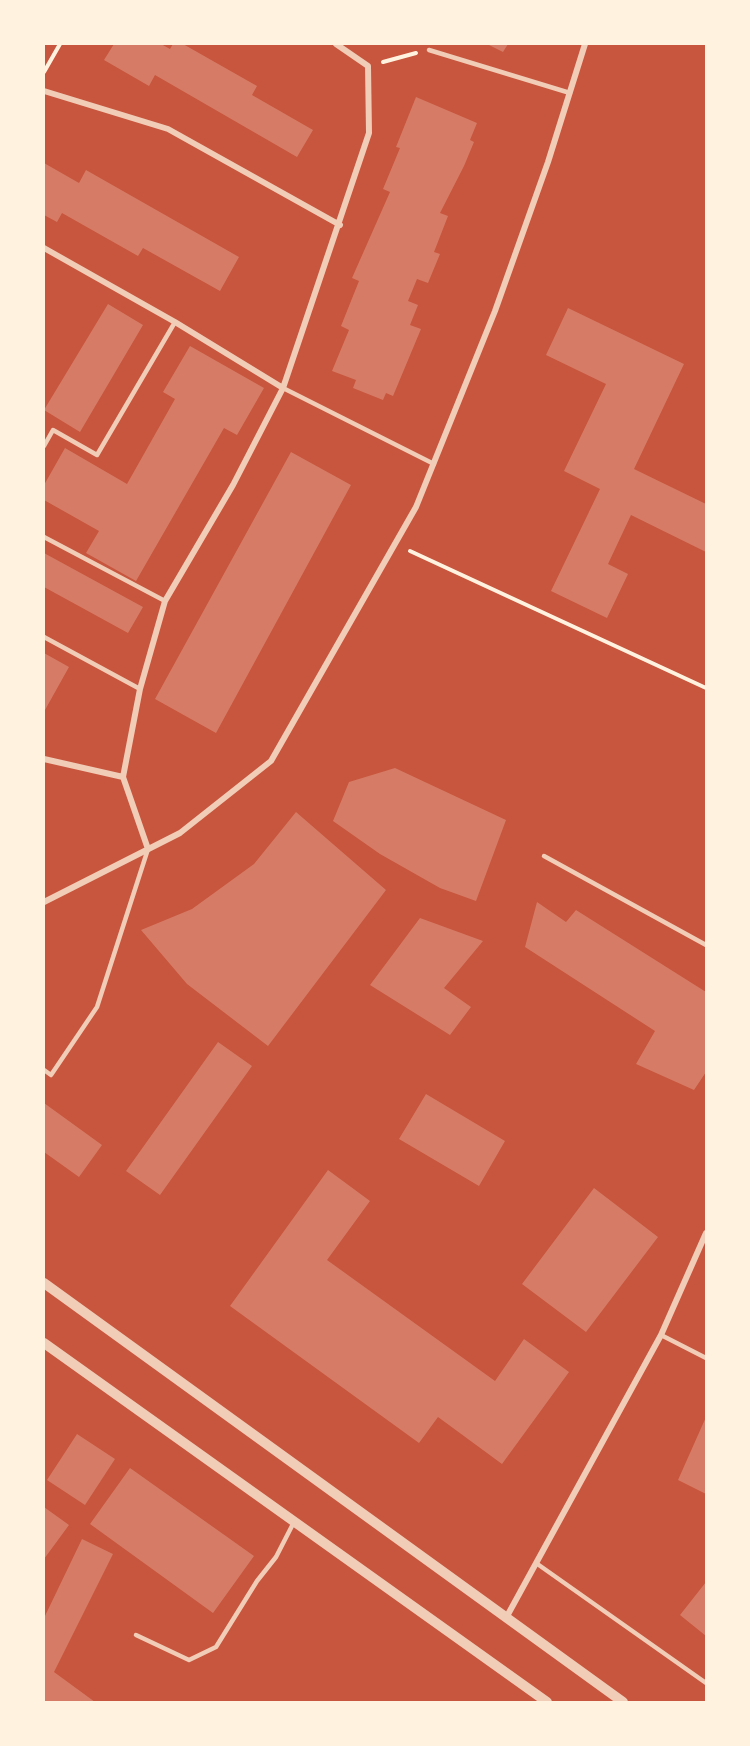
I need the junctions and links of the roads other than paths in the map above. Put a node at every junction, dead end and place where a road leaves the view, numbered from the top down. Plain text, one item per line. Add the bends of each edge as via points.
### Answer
1 (336, 44) edge
2 (585, 44) edge
3 (429, 50) road end
4 (44, 91) edge
5 (570, 93) junction
6 (340, 225) junction
7 (44, 248) edge
8 (175, 322) junction
9 (283, 388) junction
10 (44, 446) edge
11 (434, 464) junction
12 (44, 537) edge
13 (165, 602) junction
14 (44, 637) edge
15 (140, 689) junction
16 (44, 759) edge
17 (123, 777) junction
18 (148, 849) junction
19 (544, 856) dead end
20 (44, 902) edge
21 (706, 945) edge
22 (44, 1070) edge
23 (706, 1233) edge
24 (44, 1283) edge
25 (661, 1335) junction
26 (44, 1343) edge
27 (706, 1358) edge
28 (294, 1522) junction
29 (536, 1563) junction
30 (506, 1618) junction
31 (136, 1635) dead end
32 (706, 1683) edge
33 (547, 1702) edge
34 (623, 1702) edge

1 - 6 street via 368,66 369,133
2 - 5 street
3 - 5 lane
4 - 6 street via 168,129
5 - 11 street via 495,311
6 - 9 street
7 - 8 street
8 - 9 street
8 - 10 lane via 97,455 53,430
9 - 11 lane
9 - 13 street via 233,485
11 - 18 street via 417,507 271,762 180,833
12 - 13 lane
13 - 15 street
14 - 15 lane
15 - 17 street
16 - 17 street
17 - 18 street
18 - 20 street
18 - 22 lane via 97,1007 51,1075
19 - 21 lane
23 - 25 street
24 - 30 street
25 - 27 lane
25 - 29 street
26 - 28 street
28 - 31 lane via 276,1557 216,1647 189,1660
28 - 33 street
29 - 30 street
29 - 32 lane
30 - 34 street

